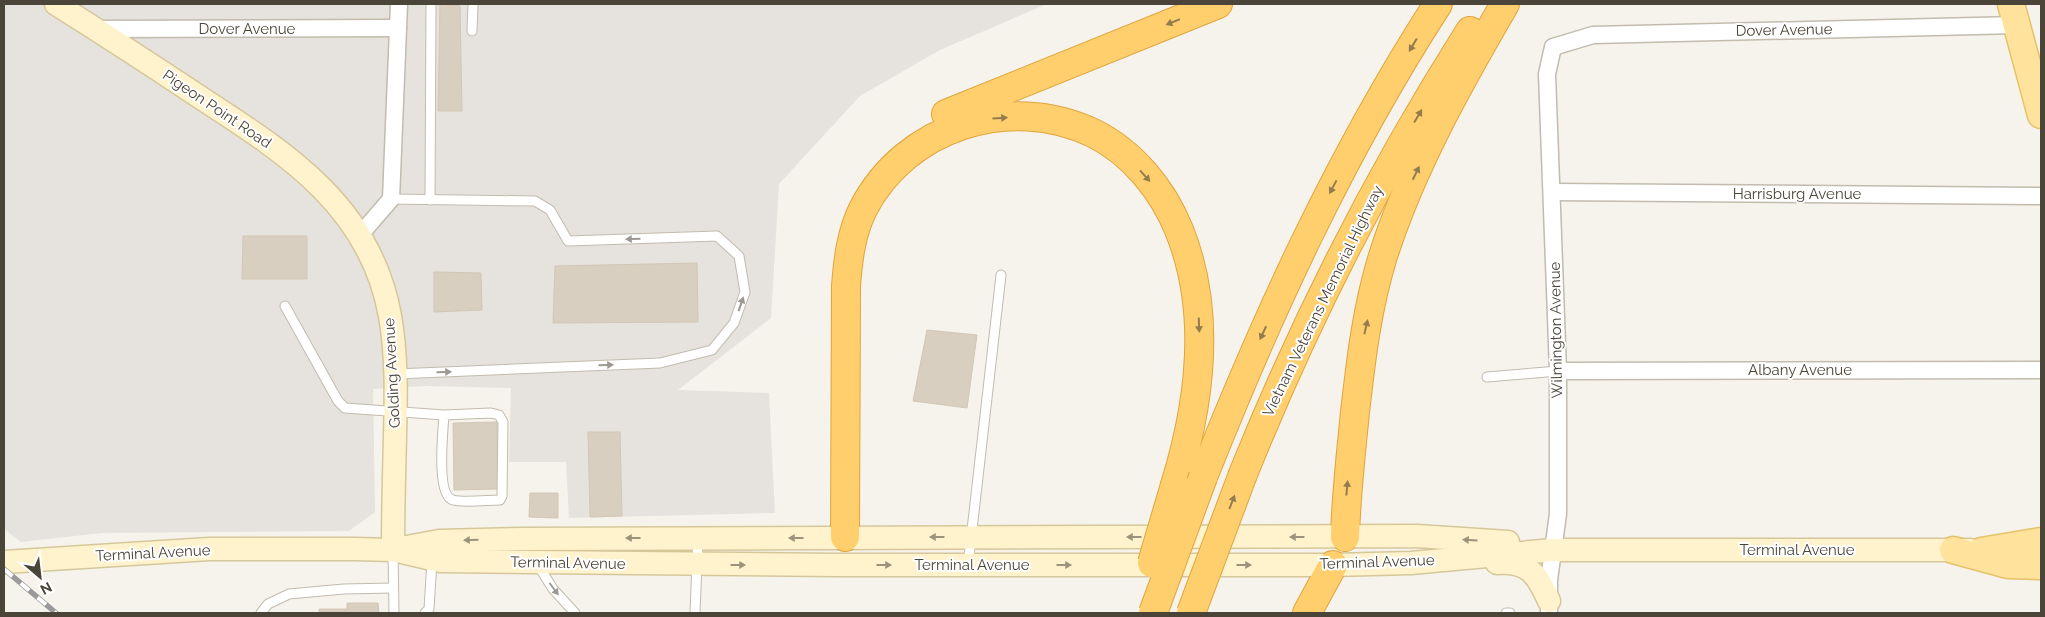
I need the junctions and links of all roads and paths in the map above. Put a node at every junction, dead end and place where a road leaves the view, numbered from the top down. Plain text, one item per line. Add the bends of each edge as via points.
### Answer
1 (56, 4) edge
2 (399, 4) edge
3 (432, 4) edge
4 (473, 4) edge
5 (1218, 4) edge
6 (1438, 4) edge
7 (1487, 4) edge
8 (1505, 4) edge
9 (2014, 14) edge
10 (398, 28) junction
11 (97, 29) junction
12 (472, 31) dead end
13 (1553, 48) joint
14 (2041, 115) edge
15 (1553, 192) junction
16 (2041, 196) edge
17 (391, 199) junction
18 (430, 200) junction
19 (359, 236) junction
20 (1001, 275) dead end
21 (285, 306) dead end
22 (2041, 370) edge
23 (1558, 371) junction
24 (395, 374) junction
25 (1487, 378) dead end
26 (396, 411) junction
27 (444, 415) junction
28 (837, 537) junction
29 (1345, 537) junction
30 (698, 538) junction
31 (971, 538) junction
32 (2041, 541) edge
33 (393, 550) junction
34 (1553, 550) junction
35 (1953, 550) junction
36 (2041, 550) edge
37 (1981, 551) junction
38 (432, 559) junction
39 (4, 562) edge
40 (536, 562) junction
41 (1411, 563) junction
42 (697, 565) junction
43 (835, 565) junction
44 (968, 565) junction
45 (1334, 565) junction
46 (2041, 566) edge
47 (394, 588) junction
48 (1549, 607) edge
49 (261, 613) edge
50 (394, 613) edge
51 (425, 613) edge
52 (575, 613) edge
53 (695, 613) edge
54 (1137, 613) edge
55 (1153, 613) edge
56 (1191, 613) edge
57 (1307, 613) edge
58 (1506, 613) edge
59 (1510, 613) edge

1 - 11 main road, Pigeon Point Road
2 - 10 street
3 - 18 lane
4 - 12 lane
5 -> 28 highway via 935,119 893,147 864,179 844,216 832,266
6 -> 55 highway, bridge via 1362,131 1244,374
56 -> 7 highway, Vietnam Veterans Memorial Highway, bridge via 1243,474 1293,356 1353,233 1417,118
29 -> 8 highway via 1346,492 1363,342 1383,256 1412,182 1468,69
9 - 13 street, Dover Avenue via 1593,35
9 - 14 main road
10 - 11 street, Dover Avenue
10 - 17 street
11 - 19 main road, Pigeon Point Road via 293,161 320,184
13 - 15 street, Wilmington Avenue via 1547,74
15 - 16 street, Harrisburg Avenue
15 - 23 street, Wilmington Avenue
17 - 18 lane
17 - 19 street
24 -> 18 lane via 660,363 712,350 734,323 745,292 739,256 717,236 568,241 550,210 534,201
19 - 24 main road, Golding Avenue via 382,284 392,331
20 - 31 lane
21 - 26 lane via 345,408
22 - 23 street, Albany Avenue
23 - 25 lane
23 - 34 street, Wilmington Avenue via 1558,514
24 - 26 main road, Golding Avenue
26 - 27 lane
26 - 33 main road, Golding Avenue
27 - 27 lane via 499,415 503,422 500,500 452,500 446,496 443,488
28 -> 30 main road, Terminal Avenue
31 -> 28 main road, Terminal Avenue
28 - 43 main road
28 -> 54 highway, bridge via 846,286 849,256 862,211 878,185 906,155 938,133 983,119 1014,117 1065,123 1093,134 1121,151 1145,175 1172,214 1189,260 1196,294 1199,331 1194,406 1175,485
29 -> 31 main road, Terminal Avenue
34 -> 29 main road, Terminal Avenue via 1519,543 1416,536
29 - 45 main road
30 -> 33 main road, Terminal Avenue via 439,541
30 - 42 lane
31 - 44 lane
32 - 37 main road
33 - 38 main road, Terminal Avenue
33 - 39 main road, Terminal Avenue via 209,549
33 - 47 lane
34 - 35 main road, Terminal Avenue
34 - 41 main road, Terminal Avenue
34 - 48 street, Wilmington Avenue
35 - 37 main road, Terminal Avenue
35 - 46 main road via 2008,565
36 - 37 main road, Terminal Avenue
38 - 40 main road, Terminal Avenue
38 - 51 lane via 430,609
40 - 42 main road, Terminal Avenue
40 -> 52 lane via 553,589
41 - 45 main road, Terminal Avenue
41 - 48 main road via 1439,566 1512,562 1524,566 1538,578
42 -> 43 main road, Terminal Avenue
42 - 53 lane
43 -> 44 main road, Terminal Avenue
44 -> 45 main road, Terminal Avenue
45 - 57 highway
47 - 49 lane via 289,594 268,604
47 - 50 lane
58 - 59 lane

